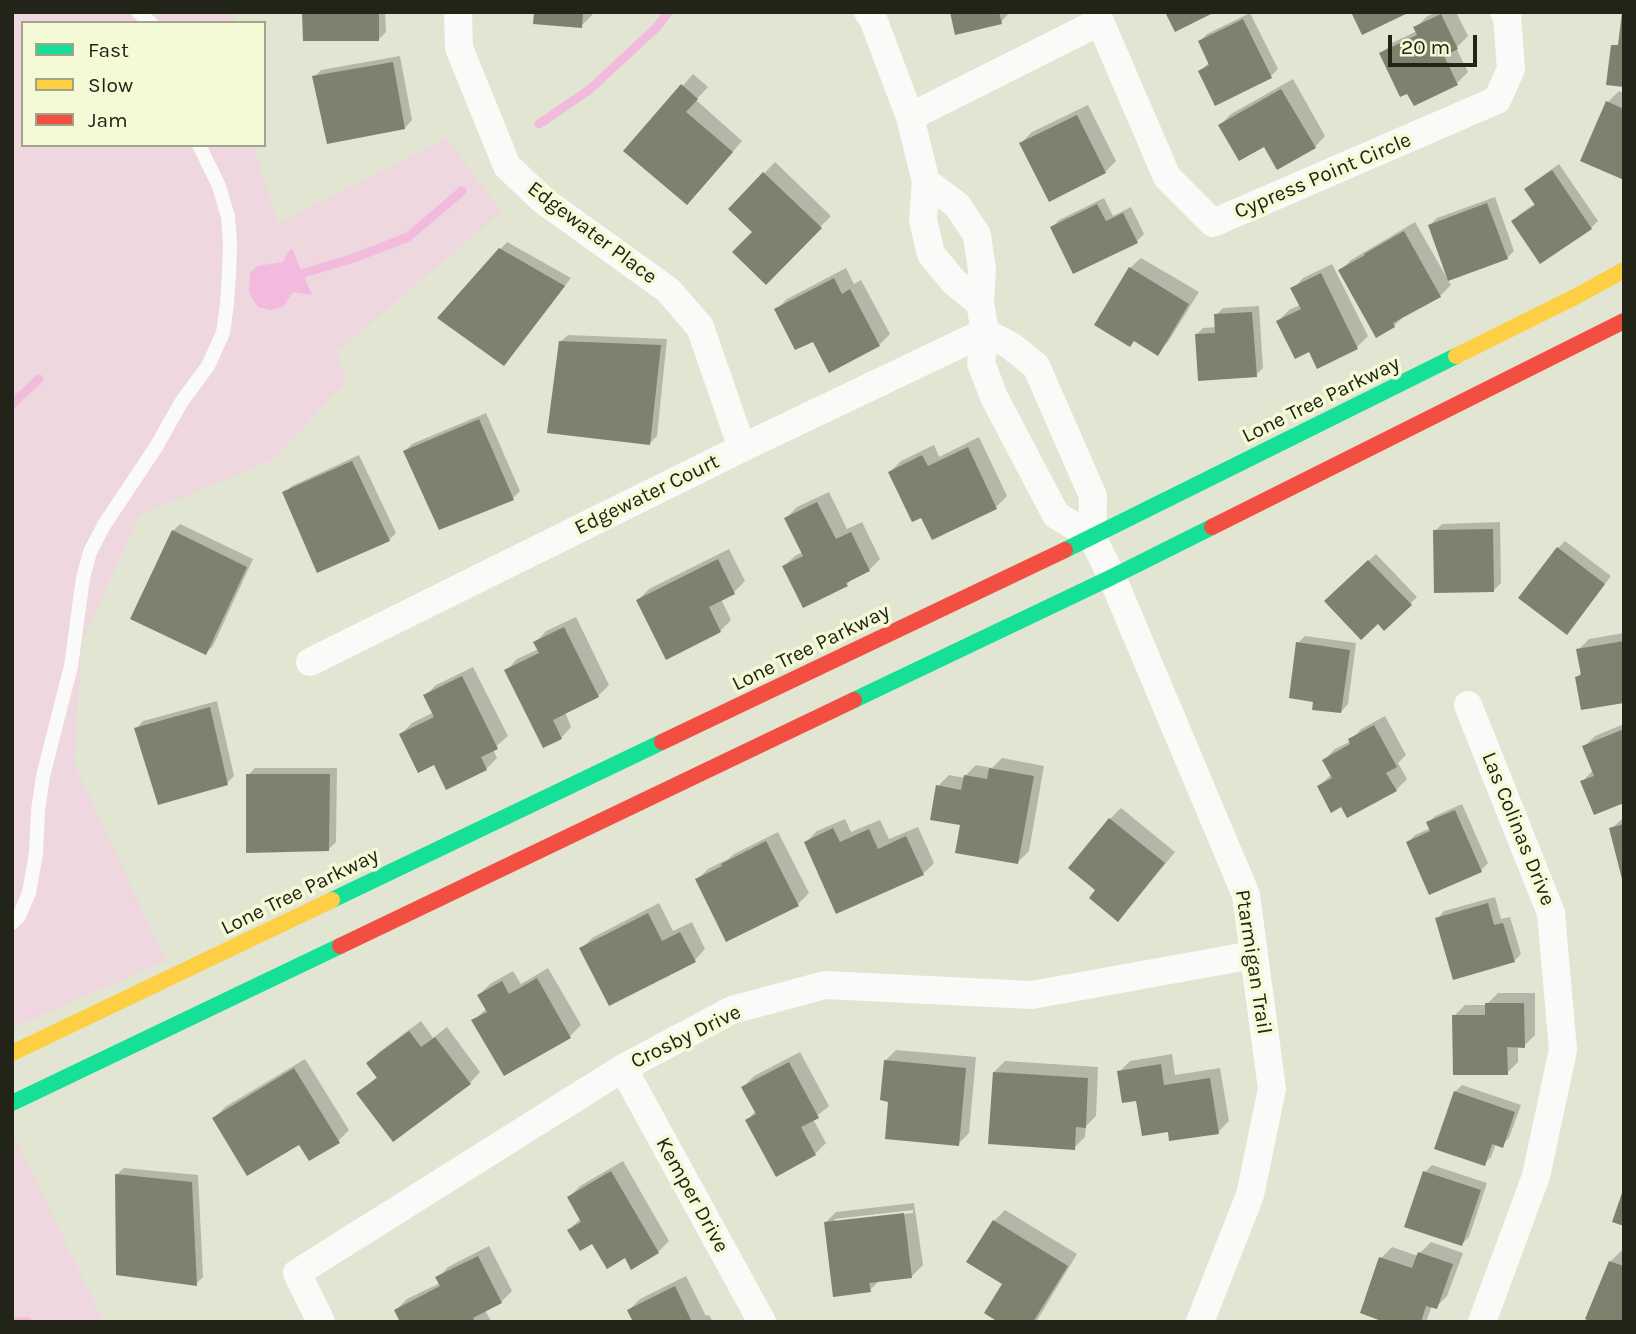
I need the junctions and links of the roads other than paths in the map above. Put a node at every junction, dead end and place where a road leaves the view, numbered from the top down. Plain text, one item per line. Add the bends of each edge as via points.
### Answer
1 (458, 12) edge
2 (868, 12) edge
3 (1504, 12) edge
4 (1098, 17) edge
5 (910, 117) junction
6 (200, 147) edge
7 (926, 182) junction
8 (1624, 270) edge
9 (980, 303) junction
10 (1624, 321) edge
11 (985, 332) junction
12 (743, 448) junction
13 (1092, 537) junction
14 (1112, 577) junction
15 (310, 662) dead end
16 (1468, 705) dead end
17 (12, 923) edge
18 (1254, 955) junction
19 (12, 1053) edge
20 (623, 1068) junction
21 (12, 1103) edge
22 (321, 1322) edge
23 (762, 1322) edge
24 (1200, 1322) edge
25 (1482, 1322) edge

1 - 12 street, Edgewater Place via 459,48 507,166 544,201 668,290 700,327
2 - 5 street
3 - 4 street, Cypress Point Circle via 1510,69 1497,100 1213,223 1167,177
4 - 5 street
5 - 7 street
6 - 17 lane via 228,217 223,333 208,366 90,552 71,666 43,776 29,893
7 - 9 street via 923,220 931,254 954,282
7 - 9 street via 957,205 977,235
8 - 13 street, Lone Tree Parkway
9 - 11 street
10 - 14 street
11 - 12 street, Edgewater Court
11 - 13 street via 981,363 994,397 1056,515
11 - 13 street via 1036,366 1093,496
12 - 15 street, Edgewater Court
13 - 14 street, Ptarmigan Trail
13 - 19 street, Lone Tree Parkway
14 - 18 street, Ptarmigan Trail via 1246,895
14 - 21 street
16 - 25 street, Las Colinas Drive via 1551,913 1563,1050 1536,1176
18 - 20 street, Crosby Drive via 1032,995 825,985 732,1010
18 - 24 street, Ptarmigan Trail via 1272,1089 1250,1195
20 - 22 street, Crosby Drive via 297,1273
20 - 23 street, Kemper Drive

